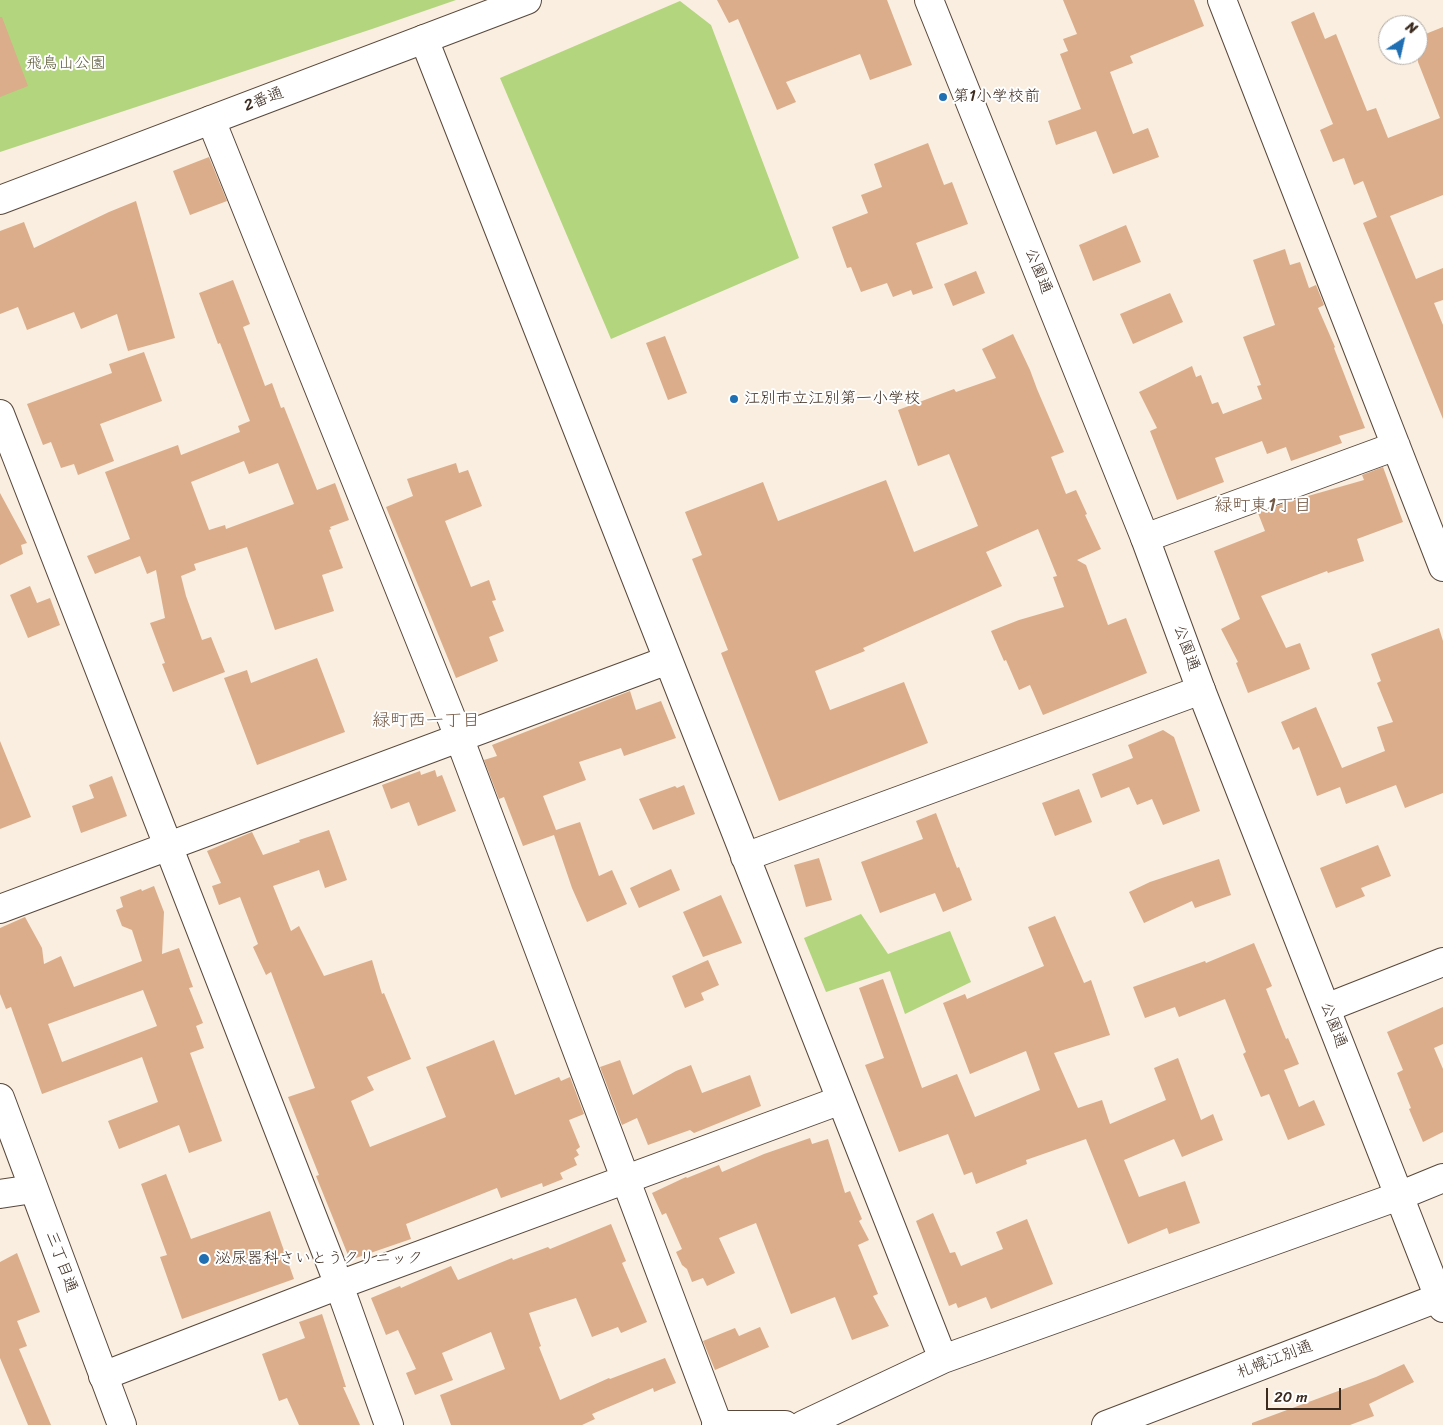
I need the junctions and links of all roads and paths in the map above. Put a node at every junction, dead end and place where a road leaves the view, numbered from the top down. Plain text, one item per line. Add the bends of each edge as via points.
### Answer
1 (527, 0) edge
2 (929, 0) edge
3 (1222, 0) edge
4 (424, 39) junction
5 (211, 120) junction
6 (0, 200) edge
7 (0, 414) edge
8 (1396, 446) junction
9 (1145, 538) junction
10 (1443, 567) edge
11 (668, 660) junction
12 (1201, 690) junction
13 (459, 738) junction
14 (167, 846) junction
15 (746, 857) junction
16 (0, 909) edge
17 (1443, 962) edge
18 (1326, 1008) junction
19 (0, 1098) edge
20 (841, 1100) junction
21 (1443, 1178) edge
22 (627, 1179) junction
23 (33, 1189) junction
24 (0, 1194) edge
25 (1399, 1196) junction
26 (339, 1286) junction
27 (1442, 1300) edge
28 (943, 1359) junction
29 (103, 1376) junction
30 (122, 1425) edge
31 (389, 1425) edge
32 (717, 1425) edge
33 (785, 1425) edge
34 (803, 1425) edge
35 (1105, 1425) edge

1 - 4 main road, 2番通
2 - 9 main road, 公園通
3 - 8 main road
4 - 5 main road, 2番通
4 - 11 main road
5 - 6 main road, 2番通
5 - 13 main road
7 - 14 main road
8 - 9 main road
8 - 10 main road
9 - 12 main road, 公園通
11 - 13 main road
11 - 15 main road
12 - 15 main road
12 - 18 main road, 公園通
13 - 14 main road
13 - 22 main road
14 - 16 main road
14 - 26 main road
15 - 20 main road
17 - 18 main road
18 - 25 main road, 公園通
19 - 23 main road, 三丁目通
20 - 22 main road
20 - 28 main road
21 - 25 main road
22 - 26 main road
22 - 32 main road
23 - 24 main road
23 - 29 main road, 三丁目通
25 - 27 main road, 公園通
25 - 28 main road
26 - 29 main road
26 - 31 main road
27 - 35 main road, 札幌江別通
28 - 34 main road
29 - 30 main road, 三丁目通
32 - 33 main road

